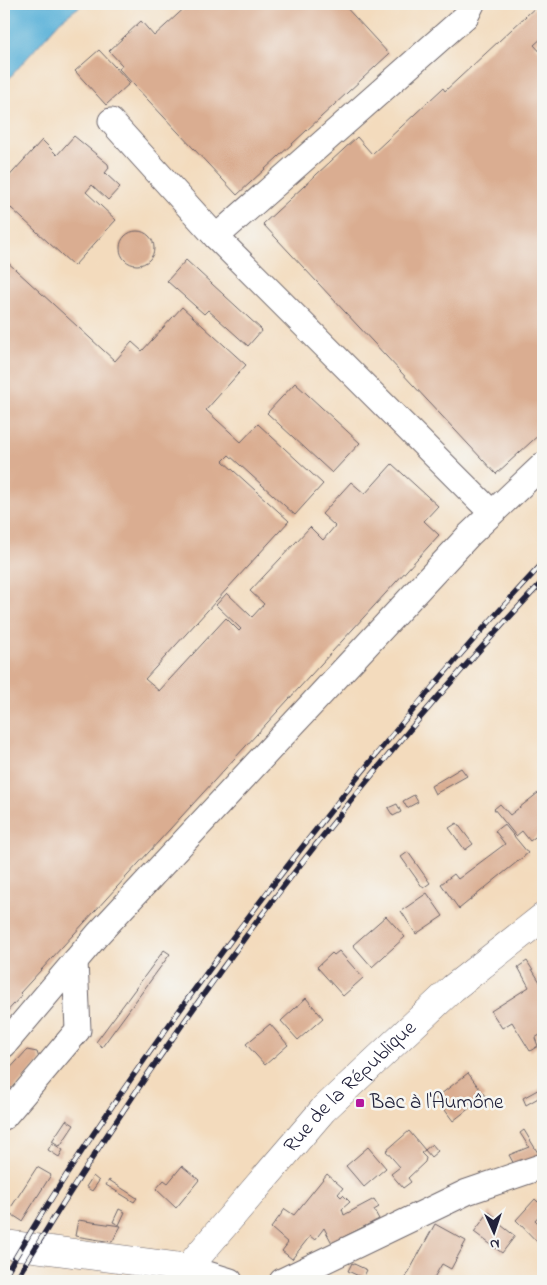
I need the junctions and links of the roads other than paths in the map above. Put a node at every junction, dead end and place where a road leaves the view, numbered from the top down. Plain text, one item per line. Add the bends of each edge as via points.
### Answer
1 (472, 4) edge
2 (111, 121) dead end
3 (216, 237) junction
4 (543, 464) edge
5 (492, 513) junction
6 (543, 917) edge
7 (75, 961) junction
8 (4, 1046) edge
9 (4, 1117) edge
10 (543, 1166) edge
11 (4, 1244) edge
12 (185, 1275) edge
13 (230, 1281) edge
14 (282, 1281) edge

1 - 3 street via 466,16
2 - 3 street
3 - 5 street
4 - 5 street
5 - 7 street
6 - 12 main road, Rue de la République via 453,988 323,1110
7 - 8 street
7 - 9 street via 78,1030
10 - 14 street via 467,1192
11 - 12 main road
12 - 13 street

